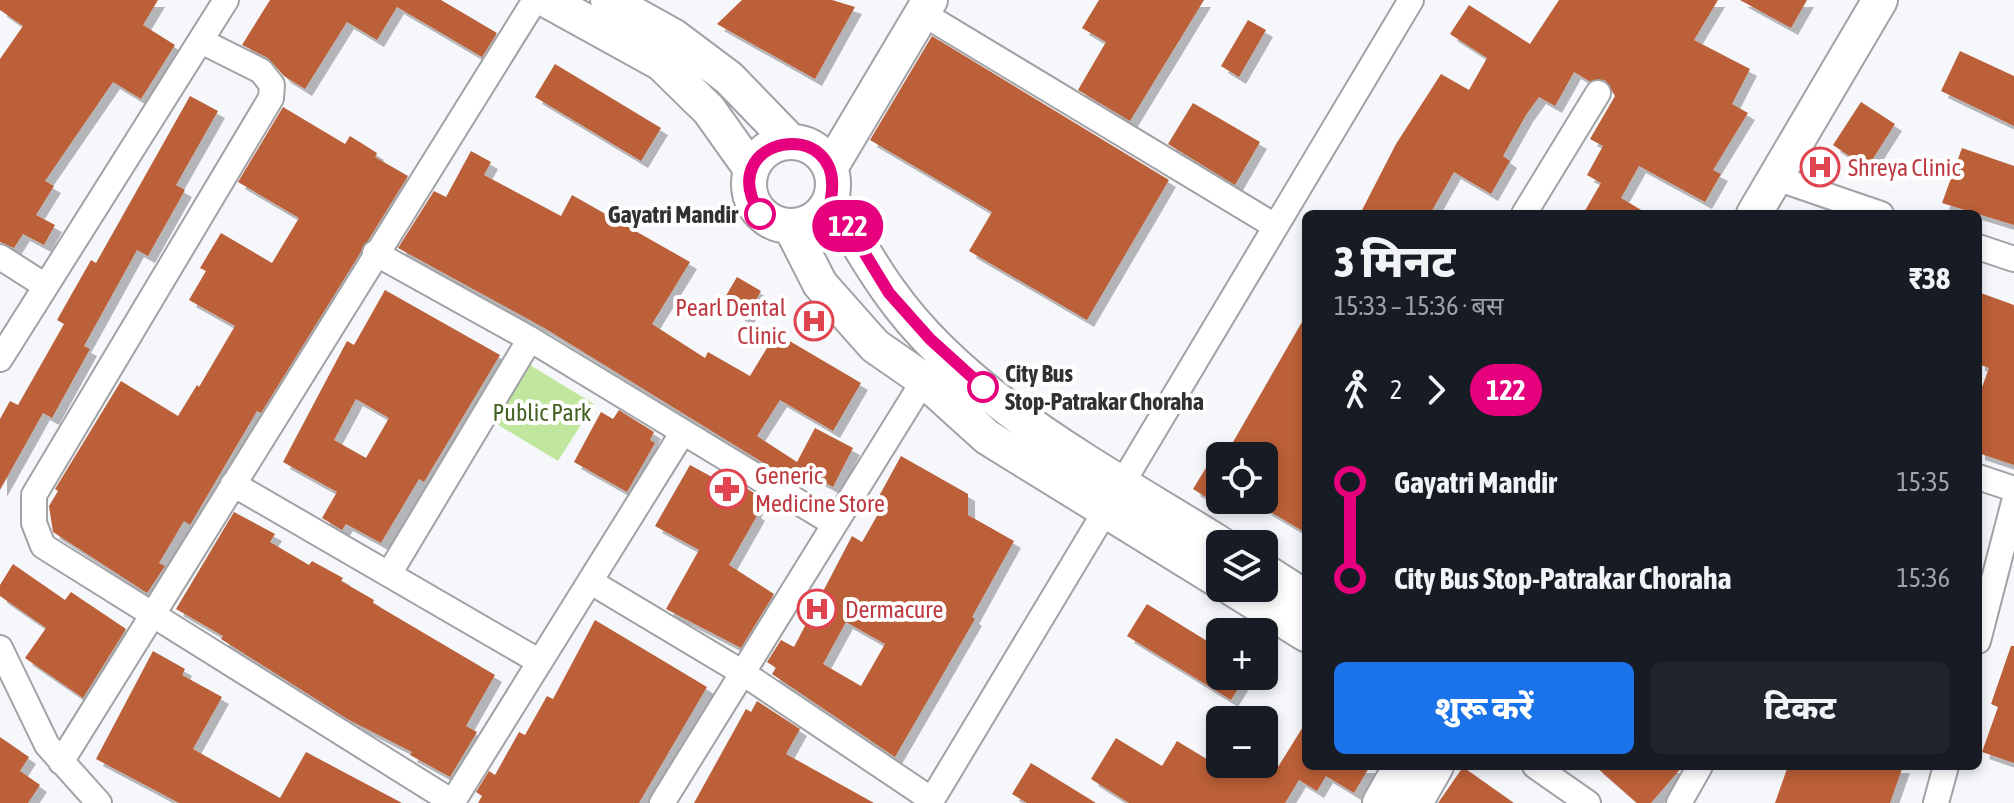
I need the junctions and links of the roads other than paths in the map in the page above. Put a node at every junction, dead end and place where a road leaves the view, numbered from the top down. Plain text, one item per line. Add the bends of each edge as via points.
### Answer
1 (226, 0) edge
2 (535, 0) edge
3 (547, 0) edge
4 (608, 0) edge
5 (1411, 0) edge
6 (1880, 0) edge
7 (926, 6) edge
8 (201, 41) junction
9 (1598, 93) dead end
10 (791, 142) junction
11 (751, 169) junction
12 (1776, 178) junction
13 (830, 183) junction
14 (1526, 210) edge
15 (1756, 210) edge
16 (1869, 210) edge
17 (1275, 226) junction
18 (791, 227) junction
19 (1982, 248) edge
20 (375, 253) junction
21 (0, 257) edge
22 (2014, 259) edge
23 (44, 285) junction
24 (530, 339) junction
25 (0, 359) edge
26 (924, 380) junction
27 (683, 432) junction
28 (1982, 478) edge
29 (233, 484) junction
30 (2014, 489) edge
31 (1114, 496) junction
32 (2014, 502) edge
33 (833, 523) junction
34 (1206, 538) edge
35 (1206, 570) edge
36 (389, 574) junction
37 (1278, 577) edge
38 (591, 582) junction
39 (1302, 586) edge
40 (1255, 602) edge
41 (152, 617) junction
42 (1982, 626) edge
43 (1302, 632) edge
44 (0, 648) edge
45 (540, 662) junction
46 (743, 673) junction
47 (61, 762) junction
48 (1399, 770) edge
49 (1434, 770) edge
50 (1541, 770) edge
51 (1698, 770) edge
52 (1945, 770) edge
53 (931, 802) edge
54 (99, 803) edge
55 (452, 803) edge
56 (662, 803) edge
57 (1380, 803) edge
58 (1415, 803) edge
59 (1588, 803) edge
60 (1679, 803) edge
61 (1936, 803) edge

1 - 8 street
2 - 20 street
3 - 11 main road via 661,63 709,110
4 - 10 main road via 673,36 729,78
5 - 17 street
6 - 12 main road
7 - 13 main road
7 - 17 street
8 - 23 street
8 - 41 street via 261,71 272,85 271,98 34,495 34,523 43,546
9 - 14 street
10 - 11 main road via 761,154
10 - 13 main road via 821,155
11 - 18 main road via 751,199 760,214
12 - 15 main road
12 - 16 street
13 - 18 main road via 821,215
13 - 31 main road via 889,293 930,339
17 - 31 street
18 - 26 main road via 820,284 875,346
19 - 22 street
20 - 24 street
20 - 29 street
21 - 23 street
23 - 25 street
24 - 27 street
24 - 36 street
26 - 31 main road via 987,437
26 - 33 street
27 - 33 street
27 - 38 street
28 - 30 street
29 - 36 street
29 - 41 street
31 - 34 main road
31 - 35 main road
31 - 53 street
32 - 42 street
33 - 46 street
36 - 45 street
37 - 39 main road
38 - 45 street
38 - 46 street
40 - 43 main road
41 - 47 street
41 - 55 street
44 - 47 street via 47,745
45 - 55 street
46 - 53 street
46 - 56 street
47 - 54 street
48 - 57 main road
49 - 58 main road
50 - 59 street
51 - 60 street
52 - 61 street

